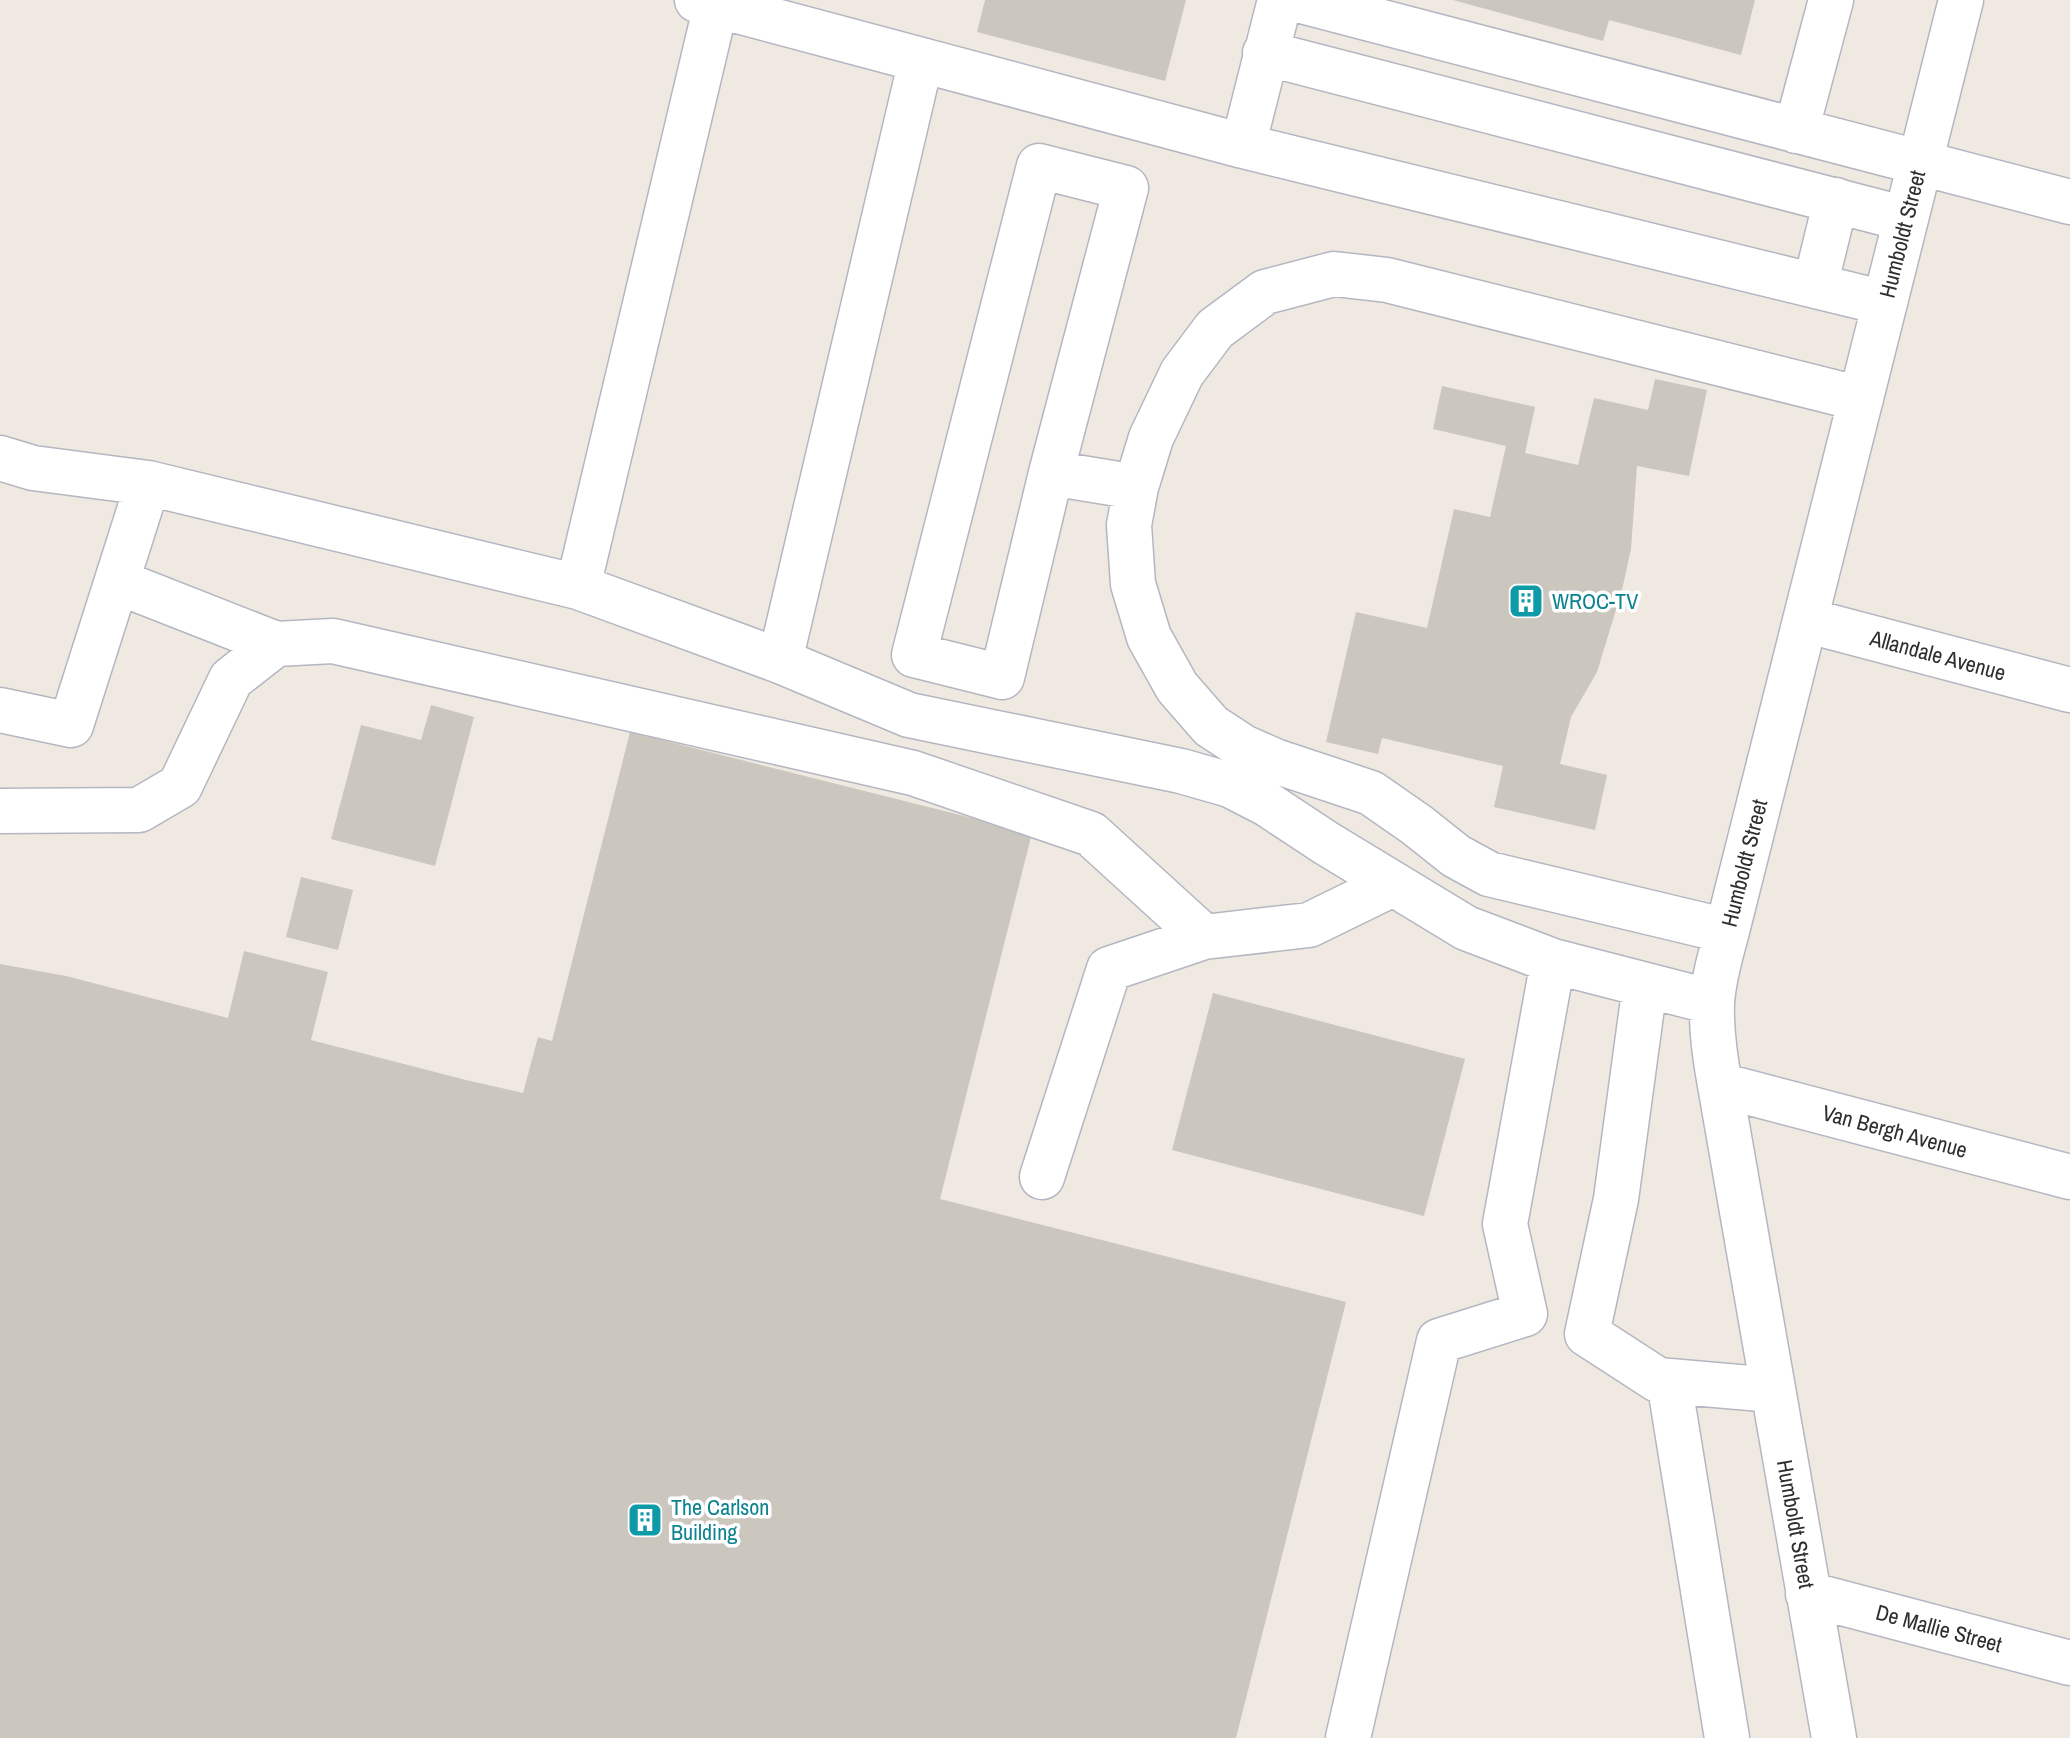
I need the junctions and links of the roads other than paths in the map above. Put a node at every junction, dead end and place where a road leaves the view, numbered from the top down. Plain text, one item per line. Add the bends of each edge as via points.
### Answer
1 (1280, 0) edge
2 (1298, 0) edge
3 (1831, 0) edge
4 (1961, 0) edge
5 (706, 3) edge
6 (1265, 53) junction
7 (921, 60) junction
8 (1796, 131) junction
9 (1243, 146) junction
10 (1920, 163) junction
11 (1836, 200) junction
12 (2070, 202) edge
13 (1906, 219) junction
14 (1815, 286) junction
15 (1885, 303) junction
16 (1861, 399) junction
17 (0, 458) edge
18 (1051, 473) junction
19 (148, 483) junction
20 (1136, 487) junction
21 (118, 582) junction
22 (578, 587) junction
23 (1805, 620) junction
24 (276, 644) junction
25 (780, 661) junction
26 (2070, 690) edge
27 (0, 710) edge
28 (1349, 786) junction
29 (0, 811) edge
30 (1326, 843) junction
31 (1468, 863) junction
32 (1393, 884) junction
33 (1438, 911) junction
34 (1727, 931) junction
35 (1204, 937) junction
36 (1553, 961) junction
37 (1645, 985) junction
38 (1712, 1002) junction
39 (1720, 1085) junction
40 (1042, 1177) dead end
41 (2070, 1177) edge
42 (1525, 1314) junction
43 (1587, 1334) junction
44 (1669, 1381) junction
45 (1773, 1390) junction
46 (1808, 1594) junction
47 (2070, 1663) edge
48 (1348, 1738) edge
49 (1727, 1738) edge
50 (1834, 1738) edge

1 - 6 street
2 - 8 street
3 - 8 street
4 - 10 street, Humboldt Street
5 - 7 street
5 - 22 street
6 - 9 street
6 - 11 street
7 - 9 street
7 - 25 street
8 - 10 street
9 - 14 street
10 - 12 street
10 - 13 street, Humboldt Street
11 - 13 street
11 - 14 street
13 - 15 street, Humboldt Street
14 - 15 street
15 - 16 street, Humboldt Street
16 - 20 street via 1387,280 1334,274 1265,292 1215,329 1182,373 1151,438
16 - 23 street, Humboldt Street
17 - 19 street via 33,468
18 - 18 street via 1002,677 914,655 1039,166 1126,188
18 - 20 street
19 - 21 street
19 - 22 street
20 - 28 street via 1129,525 1133,584 1149,637 1177,687 1211,726 1243,747
21 - 24 street
21 - 27 street via 71,725
22 - 25 street
23 - 26 street, Allandale Avenue
23 - 34 street, Humboldt Street
24 - 29 street via 231,679 180,786 139,810
24 - 35 street via 333,641 913,773 1091,834
25 - 30 street via 909,715 1230,785
28 - 30 street
28 - 31 street via 1371,793
30 - 32 street
31 - 33 street
31 - 34 street via 1489,874
32 - 33 street
32 - 35 street via 1309,925
33 - 36 street via 1466,928
34 - 38 street, Humboldt Street
35 - 40 street via 1109,969
36 - 37 street
36 - 42 street via 1505,1224
37 - 38 street
37 - 43 street via 1616,1199
38 - 39 street, Humboldt Street
39 - 41 street, Van Bergh Avenue
39 - 45 street, Humboldt Street
42 - 43 street
42 - 48 street via 1439,1341
43 - 44 street via 1658,1380
44 - 45 street
44 - 49 street
45 - 46 street, Humboldt Street
46 - 47 street, De Mallie Street
46 - 50 street, Humboldt Street

